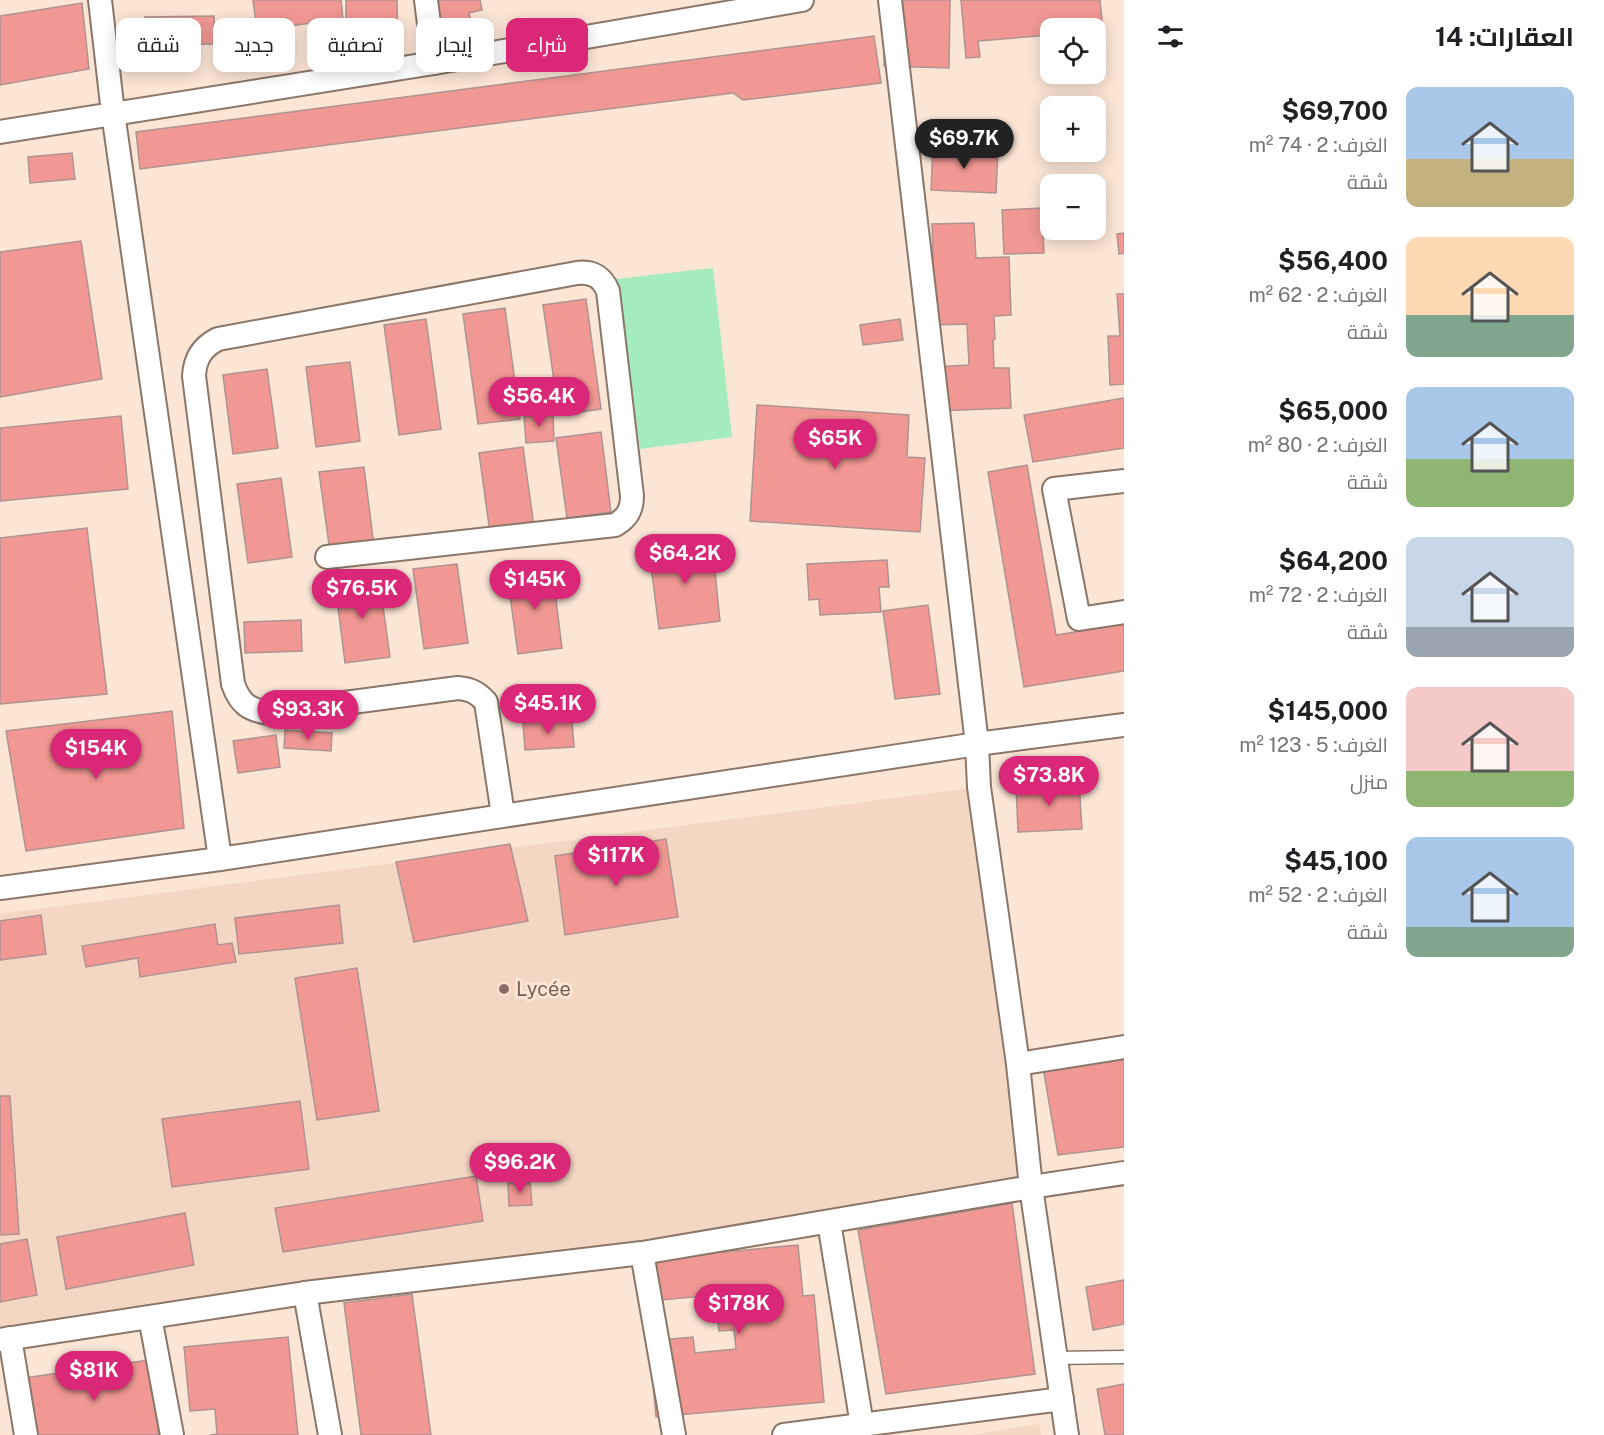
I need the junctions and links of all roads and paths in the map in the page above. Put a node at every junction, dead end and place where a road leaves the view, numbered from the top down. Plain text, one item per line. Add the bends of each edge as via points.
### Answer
1 (100, 0) edge
2 (426, 0) edge
3 (802, 0) edge
4 (890, 0) edge
5 (428, 18) edge
6 (494, 53) edge
7 (416, 66) edge
8 (113, 113) junction
9 (0, 132) edge
10 (1124, 481) edge
11 (327, 557) dead end
12 (1124, 612) edge
13 (1124, 725) edge
14 (976, 744) junction
15 (503, 815) junction
16 (220, 858) junction
17 (0, 888) edge
18 (1124, 1047) edge
19 (1018, 1064) junction
20 (1124, 1173) edge
21 (1031, 1187) junction
22 (829, 1222) junction
23 (642, 1254) junction
24 (305, 1293) junction
25 (150, 1317) junction
26 (5, 1339) edge
27 (1124, 1357) edge
28 (1055, 1358) junction
29 (1062, 1399) junction
30 (862, 1425) junction
31 (26, 1435) edge
32 (172, 1435) edge
33 (330, 1435) edge
34 (674, 1435) edge
35 (784, 1435) edge
36 (1067, 1435) edge

1 - 8 street
2 - 5 street
3 - 6 street
4 - 14 street
7 - 8 street
8 - 9 street
8 - 16 street
10 - 12 street via 1054,489 1079,619
11 - 15 street via 615,525 623,521 632,505 632,496 608,291 600,278 585,272 218,339 207,344 195,364 237,696 257,711 270,713 458,688 474,691 486,702
13 - 14 street
14 - 15 street
14 - 19 street
15 - 16 street
16 - 17 street
18 - 19 street
19 - 21 street
20 - 21 street
21 - 22 street
21 - 28 street
22 - 23 street
22 - 30 street
23 - 24 street
23 - 34 street
24 - 25 street
24 - 33 street
25 - 26 street
25 - 32 street
26 - 31 street
27 - 28 lane
28 - 29 street
29 - 30 street
29 - 36 street
30 - 35 street

